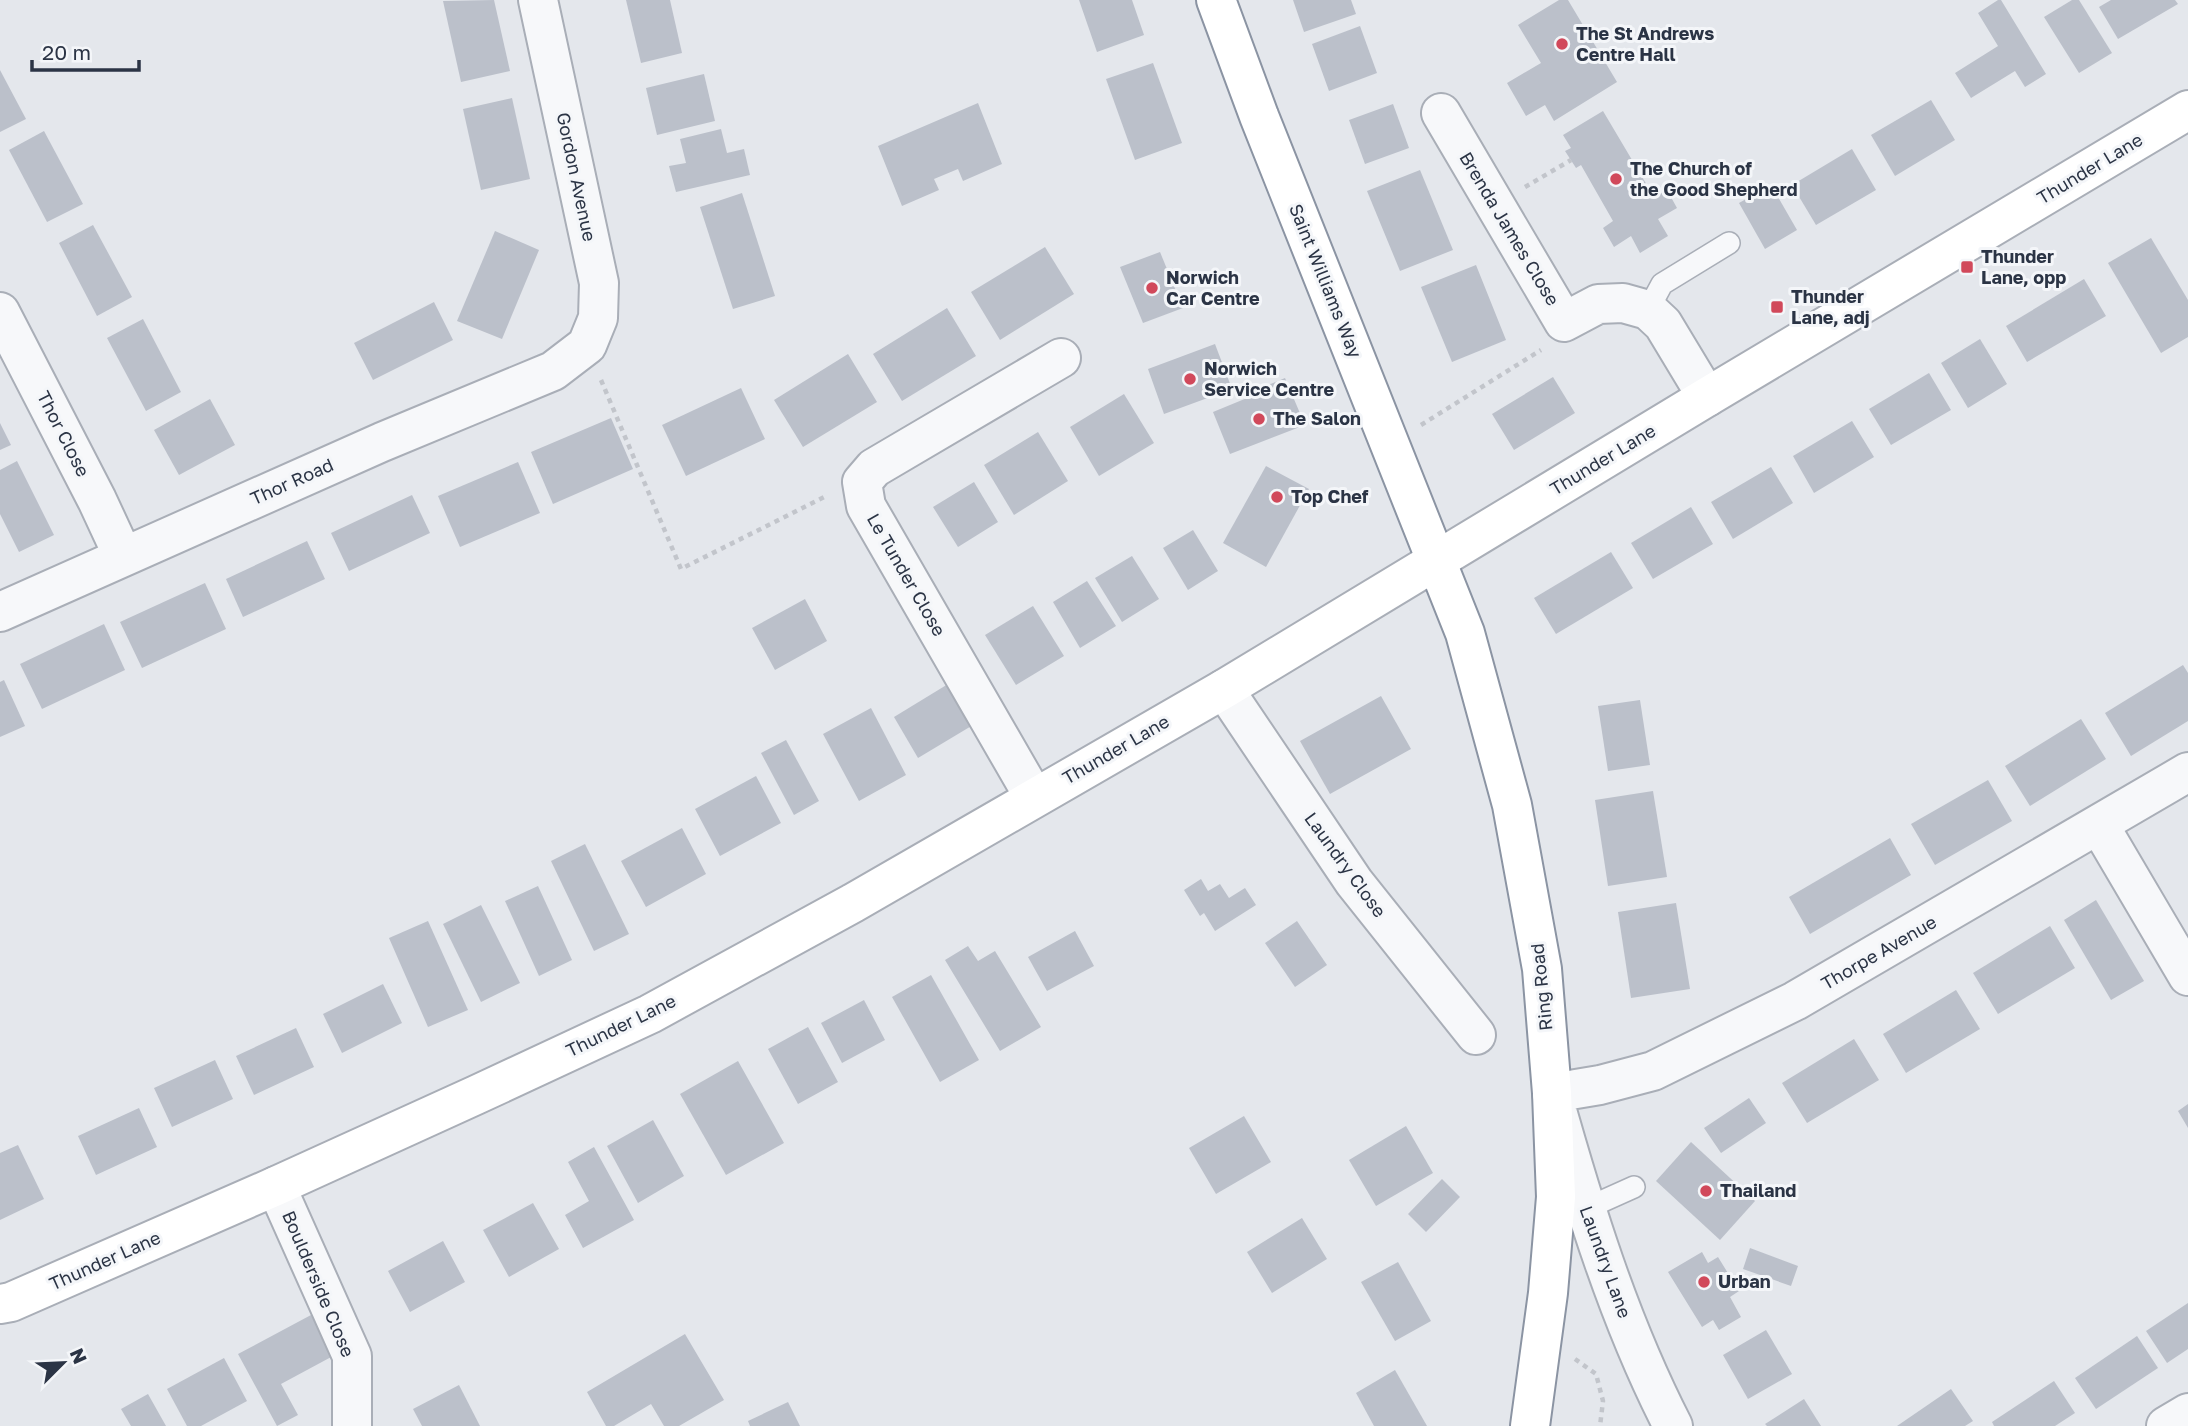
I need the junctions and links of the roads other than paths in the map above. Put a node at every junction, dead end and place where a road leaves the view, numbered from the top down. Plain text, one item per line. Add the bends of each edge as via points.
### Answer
1 (538, 0) edge
2 (1216, 0) edge
3 (2188, 110) edge
4 (1441, 113) dead end
5 (1729, 243) dead end
6 (1648, 310) junction
7 (0, 312) edge
8 (584, 348) joint
9 (1061, 358) dead end
10 (1707, 397) junction
11 (123, 556) junction
12 (1437, 560) junction
13 (0, 612) edge
14 (1224, 689) junction
15 (2188, 772) edge
16 (1034, 797) junction
17 (2099, 825) junction
18 (2188, 976) edge
19 (1476, 1035) dead end
20 (1552, 1093) junction
21 (276, 1186) junction
22 (1634, 1186) dead end
23 (1585, 1209) junction
24 (0, 1304) edge
25 (2188, 1413) edge
26 (352, 1426) edge
27 (1531, 1426) edge
28 (1673, 1426) edge
29 (2166, 1426) edge

1 - 8 street, Gordon Avenue via 599,283 598,318
2 - 12 main road, Saint Williams Way
3 - 10 main road, Thunder Lane
4 - 6 street, Brenda James Close via 1564,322 1598,304 1623,303
5 - 6 lane via 1662,284
6 - 10 street via 1663,324
7 - 11 street, Thor Close
8 - 11 street, Thor Road via 553,371
9 - 16 street, Le Tunder Close via 874,468 862,482 866,506
10 - 12 main road, Thunder Lane
11 - 13 street, Thor Road
12 - 14 main road, Thunder Lane
12 - 20 main road, Ring Road via 1465,634 1512,806 1542,969
14 - 16 main road, Thunder Lane
14 - 19 street, Laundry Close via 1354,882
15 - 17 street, Thorpe Avenue
16 - 21 main road, Thunder Lane via 650,1014
17 - 18 street
17 - 20 street, Thorpe Avenue via 1795,1001 1653,1071
20 - 23 street, Laundry Lane
20 - 27 main road, Ring Road via 1556,1196
21 - 24 main road, Thunder Lane
21 - 26 street, Boulderside Close via 352,1356
22 - 23 lane
23 - 28 street, Laundry Lane
25 - 29 street

